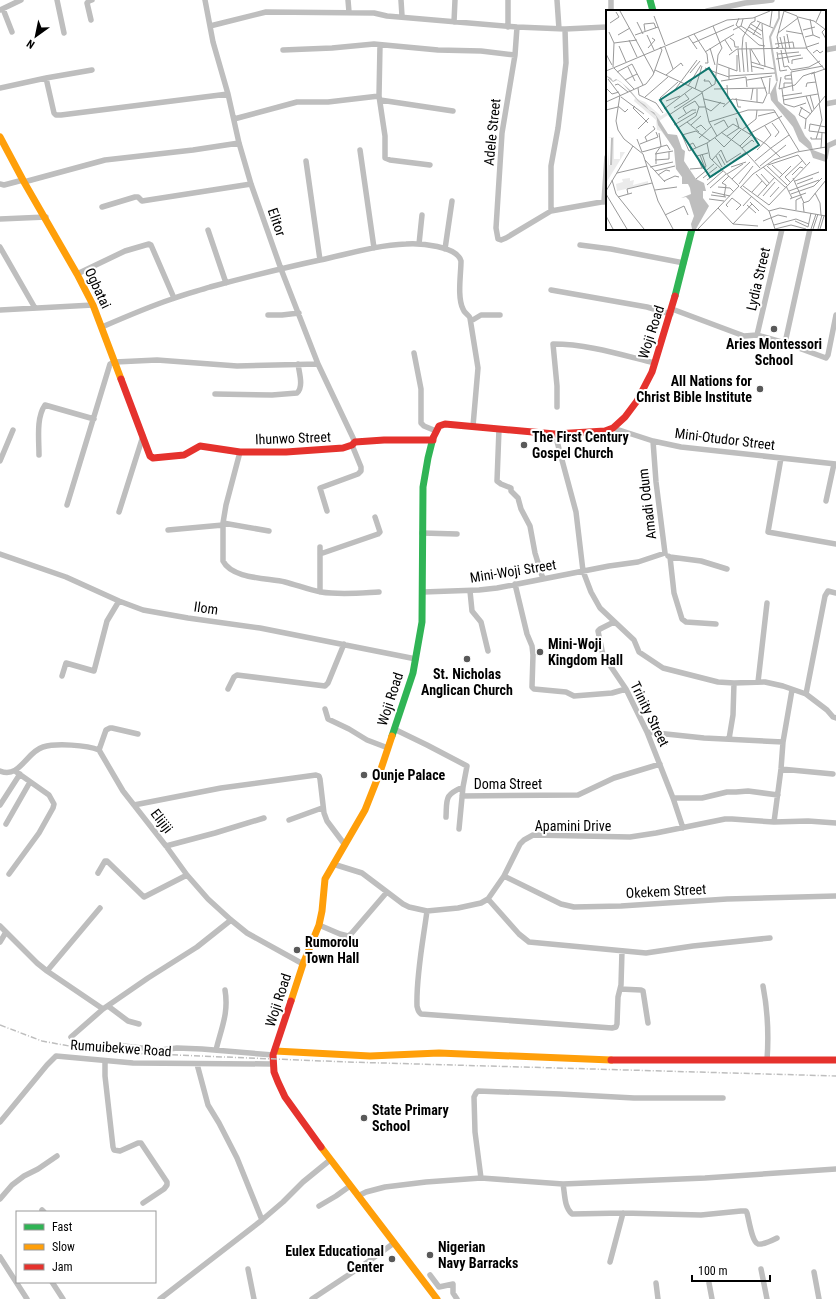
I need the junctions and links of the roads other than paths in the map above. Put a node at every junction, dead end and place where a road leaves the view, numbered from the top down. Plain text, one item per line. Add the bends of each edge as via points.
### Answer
1 (21, 0) edge
2 (57, 0) edge
3 (92, 0) edge
4 (205, 0) edge
5 (348, 0) edge
6 (401, 0) edge
7 (455, 0) edge
8 (508, 0) edge
9 (557, 0) edge
10 (650, 0) edge
11 (772, 0) edge
12 (1, 9) edge
13 (653, 10) edge
14 (712, 10) edge
15 (349, 12) junction
16 (402, 16) junction
17 (91, 20) dead end
18 (454, 22) junction
19 (210, 26) junction
20 (508, 26) junction
21 (518, 27) junction
22 (606, 27) edge
23 (562, 29) junction
24 (12, 32) dead end
25 (64, 33) dead end
26 (380, 45) junction
27 (836, 48) edge
28 (284, 50) dead end
29 (826, 50) edge
30 (515, 55) junction
31 (92, 70) dead end
32 (46, 78) junction
33 (0, 88) edge
34 (228, 94) junction
35 (379, 98) junction
36 (836, 102) edge
37 (826, 104) edge
38 (453, 112) dead end
39 (234, 119) junction
40 (0, 137) edge
41 (836, 142) edge
42 (240, 144) junction
43 (826, 147) edge
44 (360, 150) dead end
45 (306, 161) dead end
46 (430, 165) dead end
47 (24, 181) junction
48 (0, 184) edge
49 (251, 184) junction
50 (452, 201) dead end
51 (606, 202) edge
52 (102, 207) dead end
53 (551, 211) junction
54 (422, 215) dead end
55 (46, 217) junction
56 (0, 219) edge
57 (208, 230) dead end
58 (692, 230) edge
59 (782, 230) edge
60 (810, 230) edge
61 (419, 244) junction
62 (580, 245) dead end
63 (0, 247) edge
64 (374, 248) junction
65 (445, 249) junction
66 (320, 260) junction
67 (684, 263) junction
68 (281, 269) junction
69 (77, 274) junction
70 (226, 283) junction
71 (551, 290) dead end
72 (174, 298) junction
73 (93, 305) junction
74 (35, 308) junction
75 (0, 310) edge
76 (671, 312) junction
77 (299, 313) junction
78 (268, 315) dead end
79 (500, 315) dead end
80 (836, 315) edge
81 (471, 320) junction
82 (102, 327) junction
83 (757, 335) junction
84 (785, 343) junction
85 (414, 353) dead end
86 (115, 362) junction
87 (655, 363) junction
88 (298, 364) junction
89 (318, 364) junction
90 (215, 394) dead end
91 (557, 408) dead end
92 (94, 419) junction
93 (473, 426) junction
94 (613, 428) junction
95 (499, 429) junction
96 (13, 430) dead end
97 (436, 431) junction
98 (555, 434) junction
99 (143, 436) junction
100 (433, 440) junction
101 (653, 441) junction
102 (353, 443) junction
103 (240, 452) junction
104 (39, 455) dead end
105 (781, 458) junction
106 (154, 459) joint
107 (0, 461) edge
108 (835, 464) edge
109 (826, 501) dead end
110 (67, 505) dead end
111 (327, 511) dead end
112 (119, 512) dead end
113 (375, 517) dead end
114 (223, 524) junction
115 (168, 530) dead end
116 (269, 531) dead end
117 (422, 533) junction
118 (457, 534) dead end
119 (836, 544) edge
120 (320, 547) dead end
121 (665, 553) junction
122 (0, 554) edge
123 (320, 554) junction
124 (670, 557) junction
125 (727, 570) dead end
126 (583, 571) junction
127 (543, 579) junction
128 (515, 584) junction
129 (470, 591) junction
130 (320, 592) junction
131 (379, 592) dead end
132 (423, 592) junction
133 (836, 593) edge
134 (119, 601) junction
135 (768, 603) dead end
136 (614, 622) junction
137 (716, 624) dead end
138 (344, 644) junction
139 (488, 651) dead end
140 (416, 659) junction
141 (62, 676) dead end
142 (758, 682) junction
143 (734, 683) junction
144 (626, 689) junction
145 (228, 690) dead end
146 (792, 690) junction
147 (806, 694) junction
148 (325, 709) dead end
149 (836, 718) edge
150 (394, 729) junction
151 (647, 732) junction
152 (138, 734) dead end
153 (729, 739) junction
154 (783, 742) junction
155 (388, 748) junction
156 (99, 750) junction
157 (660, 764) junction
158 (781, 770) junction
159 (0, 771) edge
160 (18, 772) junction
161 (833, 774) dead end
162 (30, 782) junction
163 (463, 787) junction
164 (778, 795) junction
165 (462, 796) junction
166 (673, 798) junction
167 (0, 805) edge
168 (134, 805) junction
169 (322, 808) junction
170 (264, 818) dead end
171 (446, 818) dead end
172 (289, 820) dead end
173 (774, 822) junction
174 (836, 823) edge
175 (6, 824) dead end
176 (683, 828) junction
177 (459, 829) dead end
178 (345, 845) junction
179 (166, 846) junction
180 (333, 864) junction
181 (98, 873) dead end
182 (9, 874) dead end
183 (187, 875) junction
184 (504, 876) junction
185 (387, 892) junction
186 (836, 896) edge
187 (488, 899) junction
188 (100, 908) dead end
189 (427, 911) junction
190 (230, 920) junction
191 (319, 925) junction
192 (0, 926) edge
193 (6, 932) junction
194 (770, 938) dead end
195 (0, 942) edge
196 (622, 951) junction
197 (303, 964) junction
198 (47, 971) junction
199 (764, 986) dead end
200 (620, 989) junction
201 (225, 990) dead end
202 (105, 1008) junction
203 (648, 1023) dead end
204 (139, 1024) dead end
205 (71, 1037) dead end
206 (123, 1046) dead end
207 (216, 1050) junction
208 (274, 1053) junction
209 (767, 1060) junction
210 (836, 1060) edge
211 (105, 1061) junction
212 (197, 1064) junction
213 (272, 1064) junction
214 (723, 1098) dead end
215 (0, 1122) edge
216 (57, 1156) dead end
217 (330, 1160) junction
218 (836, 1169) edge
219 (481, 1178) junction
220 (564, 1184) junction
221 (350, 1186) junction
222 (358, 1196) junction
223 (0, 1199) edge
224 (143, 1203) dead end
225 (319, 1206) dead end
226 (623, 1213) junction
227 (262, 1220) junction
228 (777, 1238) dead end
229 (394, 1243) junction
230 (0, 1257) edge
231 (610, 1262) dead end
232 (248, 1269) dead end
233 (761, 1269) dead end
234 (814, 1272) dead end
235 (430, 1274) dead end
236 (16, 1280) edge
237 (656, 1282) dead end
238 (18, 1283) edge
239 (53, 1283) edge
240 (710, 1284) dead end
241 (27, 1299) edge
242 (63, 1299) edge
243 (160, 1299) edge
244 (254, 1299) edge
245 (312, 1299) edge
246 (437, 1299) edge
247 (457, 1299) edge
248 (658, 1299) edge
249 (712, 1299) edge
250 (766, 1299) edge
251 (819, 1299) edge

1 - 12 street
2 - 25 street
3 - 17 street via 87,3
4 - 19 street, Elitor
5 - 15 street
6 - 16 street
7 - 18 street
8 - 20 street
9 - 23 street
10 - 13 main road
11 - 14 street
12 - 24 street
15 - 16 street
15 - 19 street via 266,12
16 - 18 street
18 - 20 street
19 - 34 street, Elitor
20 - 21 street
21 - 23 street
21 - 30 street, Adele Street
22 - 23 street
23 - 53 street via 566,63 551,166
26 - 28 street
26 - 30 street
26 - 35 street
27 - 29 street
30 - 53 street, Adele Street via 502,133 496,228 498,239 506,238
31 - 32 street
32 - 33 street
32 - 34 street via 56,115
34 - 39 street, Elitor
35 - 38 street
35 - 39 street via 298,102
35 - 46 street via 386,136 385,158
36 - 37 street
39 - 42 street, Elitor
40 - 47 main road, Ogbatai
41 - 43 street
42 - 47 street via 105,160
42 - 49 street, Elitor
44 - 64 street
45 - 66 street
47 - 48 street
47 - 55 main road, Ogbatai
49 - 52 street via 142,201 135,197
49 - 68 street, Elitor
50 - 65 street
51 - 53 street
54 - 61 street
55 - 56 street
55 - 69 main road, Ogbatai
57 - 70 street
58 - 67 main road, Woji Road
59 - 83 street, Lydia Street
60 - 84 street
61 - 64 street
61 - 65 street
62 - 67 street
63 - 74 street
64 - 66 street
65 - 81 street via 460,258 461,299 463,309
66 - 68 street
67 - 76 main road, Woji Road
68 - 70 street
68 - 77 street, Elitor
69 - 72 street via 125,251 149,244
69 - 73 main road, Ogbatai
70 - 72 street
71 - 76 street
72 - 82 street
73 - 74 street
73 - 82 main road, Ogbatai
74 - 75 street
76 - 83 street via 744,336
76 - 87 main road, Woji Road
77 - 78 street
77 - 89 street, Elitor
79 - 81 street via 481,315
80 - 84 street via 826,358
81 - 93 street via 478,368
82 - 86 main road, Ogbatai
83 - 84 street
85 - 97 street via 421,389 421,422
86 - 88 street via 156,360 237,366
86 - 92 street via 108,366
86 - 99 main road, Ogbatai
87 - 91 street via 571,344 553,344
87 - 94 main road, Woji Road via 637,401
88 - 89 street
88 - 90 street via 301,387 297,393
89 - 102 street, Elitor
92 - 104 street via 45,405 39,425
92 - 110 street
93 - 95 main road
93 - 97 main road via 445,424
94 - 98 main road via 605,431
94 - 101 street, Mini-Otudor Street
95 - 98 main road
95 - 127 street via 497,481 511,488 518,498 530,526
96 - 107 street
97 - 100 main road, Woji Road
98 - 126 street via 576,512
99 - 106 main road, Ogbatai via 150,456
99 - 112 street
100 - 102 main road, Ihunwo Street
100 - 117 main road, Woji Road via 424,477
101 - 105 street, Mini-Otudor Street via 681,447
101 - 121 street, Amadi Odum
102 - 103 main road, Ihunwo Street via 343,448
102 - 111 street, Elitor via 361,471 320,488
103 - 106 main road, Ihunwo Street via 200,446 184,455
103 - 114 street
105 - 108 street, Mini-Otudor Street
105 - 119 street via 768,530 770,533
108 - 109 street
113 - 123 street via 380,532 378,534
114 - 115 street
114 - 116 street
114 - 130 street via 225,566 245,576 285,582
117 - 118 street
117 - 132 main road, Woji Road
120 - 123 street
121 - 124 street
121 - 126 street, Amadi Odum via 638,562
122 - 134 street, Ilom via 66,577
123 - 130 street
124 - 125 street via 701,561
124 - 137 street via 674,593 682,619 686,622
126 - 127 street, Mini-Woji Street
126 - 136 street via 600,608
127 - 128 street, Mini-Woji Street
128 - 129 street, Mini-Woji Street
128 - 144 street via 532,646 534,689 566,692 574,696 612,693
129 - 132 street, Mini-Woji Street
129 - 139 street via 472,611 481,622
130 - 131 street
132 - 140 main road, Woji Road via 421,631
133 - 147 street via 828,591 825,596
134 - 138 street, Ilom via 143,610
134 - 141 street via 107,621 95,670 66,663
135 - 142 street
136 - 143 street via 634,640 639,652 663,668 718,682
136 - 144 street, Trinity Street via 598,631 600,648
138 - 140 street, Ilom
138 - 145 street via 325,686 237,675
140 - 150 main road, Woji Road
142 - 143 street
142 - 146 street
143 - 153 street
144 - 151 street, Trinity Street
146 - 147 street
146 - 154 street
147 - 149 street
148 - 155 street via 328,719
150 - 155 main road, Woji Road
150 - 163 street, Doma Street via 465,764 467,769
151 - 153 street
151 - 157 street, Trinity Street
152 - 156 street via 108,728
153 - 154 street
154 - 158 street
155 - 178 main road, Woji Road via 365,810
156 - 160 street via 81,745 43,747 37,750
156 - 168 street, Elijiji via 116,781
157 - 165 street, Doma Street via 614,778 578,795
157 - 166 street, Trinity Street
158 - 161 street
158 - 164 street
159 - 160 street via 7,774
160 - 162 street
160 - 167 street
162 - 175 street
162 - 182 street via 49,795 54,804 39,833
163 - 165 street, Doma Street
163 - 171 street via 449,795
164 - 166 street via 748,791 727,792 702,798
164 - 173 street
165 - 177 street
166 - 176 street, Trinity Street
168 - 169 street via 221,788 316,775 320,779
168 - 179 street, Elijiji
169 - 172 street
169 - 178 street via 327,821
170 - 179 street
173 - 174 street, Apamini Drive
173 - 176 street, Apamini Drive via 725,819
176 - 184 street, Apamini Drive via 620,837 533,836 520,844
178 - 180 main road, Woji Road
179 - 183 street, Elijiji
180 - 185 street via 362,873
180 - 191 main road, Woji Road via 325,879
181 - 183 street via 107,861 144,897
183 - 190 street, Elijiji
184 - 186 street, Okekem Street via 562,904 574,907
184 - 187 street, Apamini Drive
185 - 189 street via 409,907
185 - 191 street via 348,936
187 - 189 street via 458,908
187 - 196 street via 529,942
188 - 198 street
189 - 200 street via 418,979 417,1007 421,1014 612,1028 617,1024
190 - 197 street, Elijiji via 260,941
190 - 202 street via 198,946
191 - 197 main road, Woji Road
192 - 193 street
193 - 195 street
193 - 198 street
194 - 196 street via 650,952
196 - 200 street
197 - 208 main road, Woji Road
198 - 202 street
199 - 209 street via 769,1030
200 - 203 street via 643,991
201 - 207 street via 226,1013
202 - 204 street
202 - 205 street
206 - 207 street via 161,1050
207 - 208 street
208 - 209 main road via 370,1056 439,1053 613,1060
208 - 213 main road, Woji Road
209 - 210 main road
211 - 212 street, Rumuibekwe Road
211 - 215 street, Rumuibekwe Road via 56,1056
211 - 224 street via 114,1150 120,1151 141,1143 167,1185
212 - 213 street, Rumuibekwe Road
212 - 227 street via 208,1104 237,1158
213 - 217 main road, Woji Road via 285,1098
214 - 219 street via 634,1098 478,1092 474,1097 475,1132
216 - 223 street via 12,1185
217 - 221 main road, Woji Road
217 - 227 street
218 - 220 street
219 - 220 street
219 - 222 street via 385,1187
220 - 226 street via 568,1211 572,1214
221 - 222 main road, Woji Road
221 - 225 street
222 - 229 main road, Woji Road
226 - 228 street via 701,1215 741,1210 746,1211 757,1244
226 - 231 street
227 - 243 street
229 - 245 street
229 - 246 main road, Woji Road
230 - 236 street
232 - 244 street
233 - 250 street
234 - 251 street
235 - 247 street via 439,1286 453,1284 453,1293
237 - 248 street
238 - 241 street
239 - 242 street
240 - 249 street

